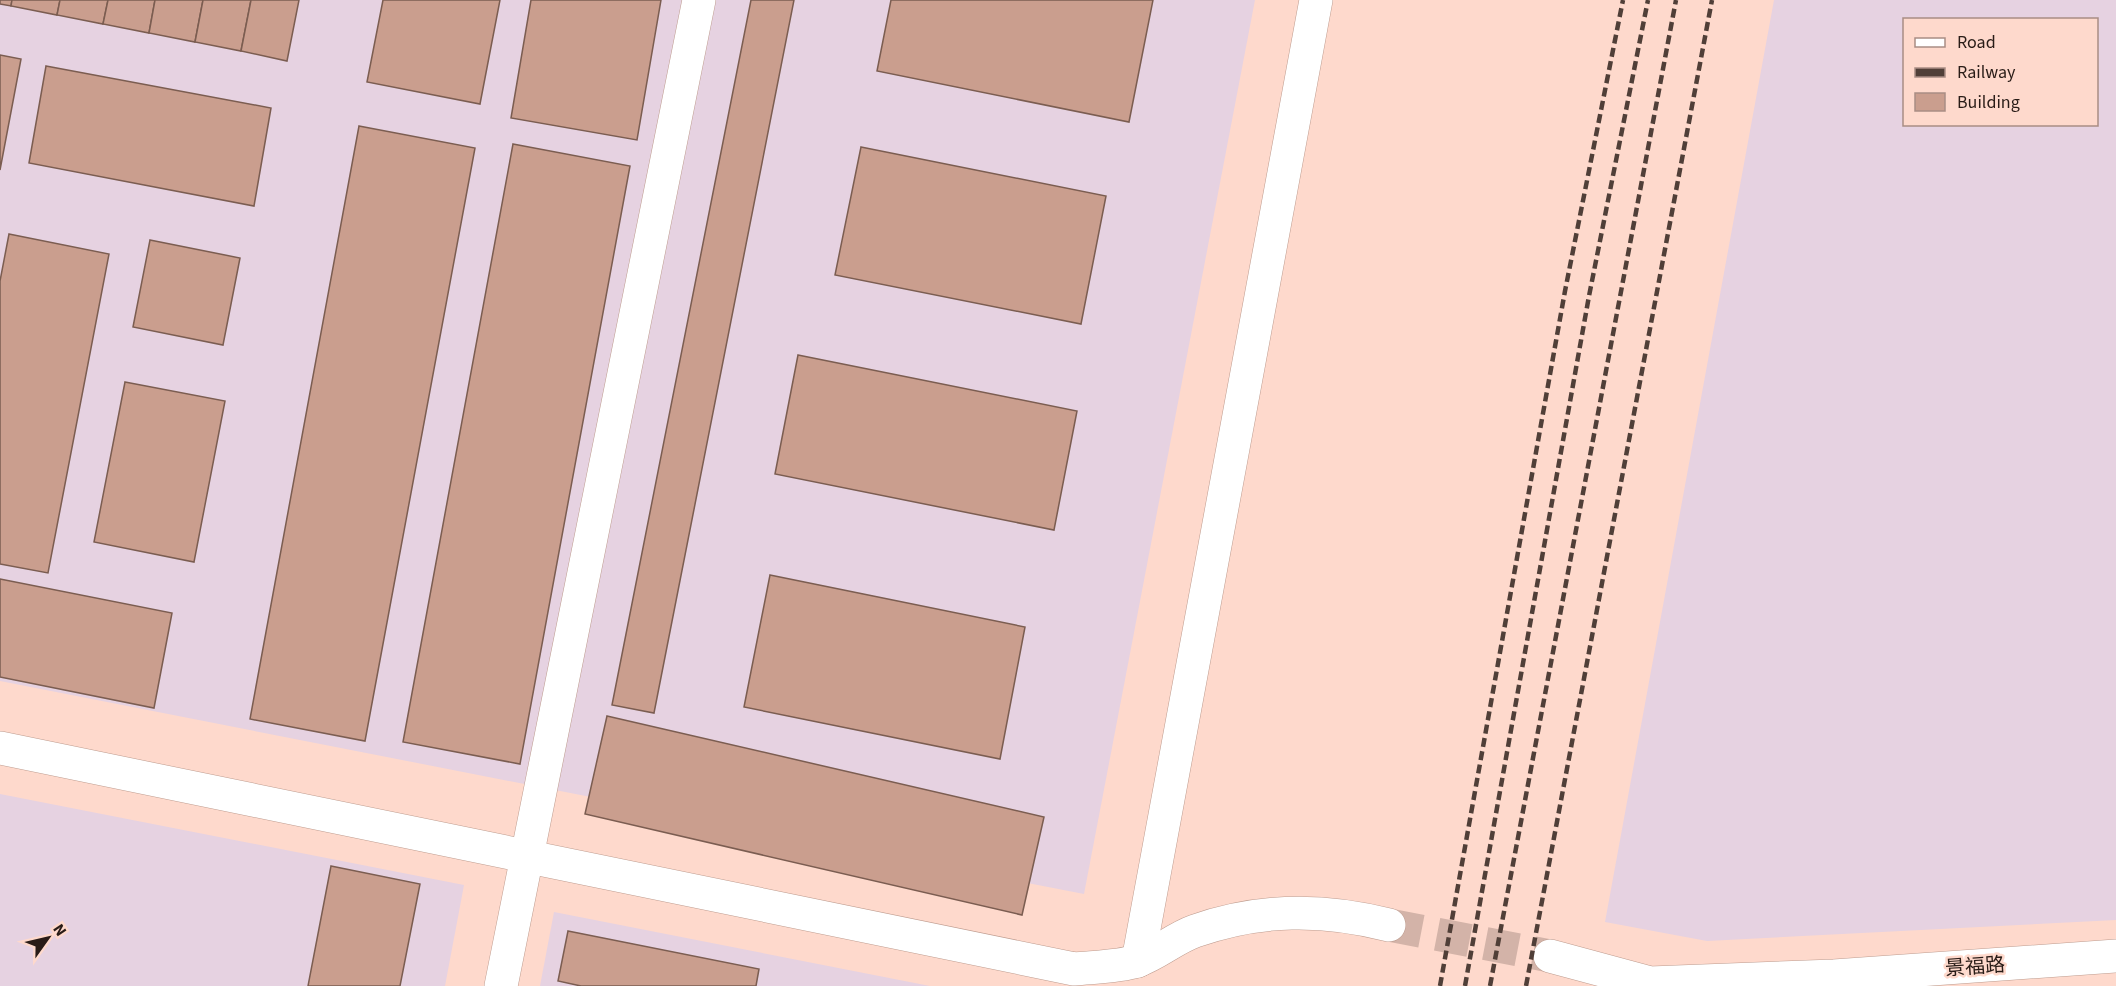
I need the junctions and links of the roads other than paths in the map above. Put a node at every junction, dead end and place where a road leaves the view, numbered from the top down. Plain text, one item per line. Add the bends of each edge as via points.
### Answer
1 (699, 0) edge
2 (1316, 0) edge
3 (0, 748) edge
4 (527, 857) junction
5 (1389, 925) tunnel mouth
6 (1550, 956) tunnel mouth
7 (2116, 956) edge
8 (1138, 960) junction
9 (1072, 978) edge
10 (1835, 981) edge
11 (501, 986) edge

1 - 4 street
2 - 8 street
3 - 4 street
4 - 9 street
4 - 11 street
5 - 8 street via 1320,912 1251,916 1192,932
6 - 10 street, 景福路 via 1650,983
7 - 10 street, 景福路
8 - 9 street

